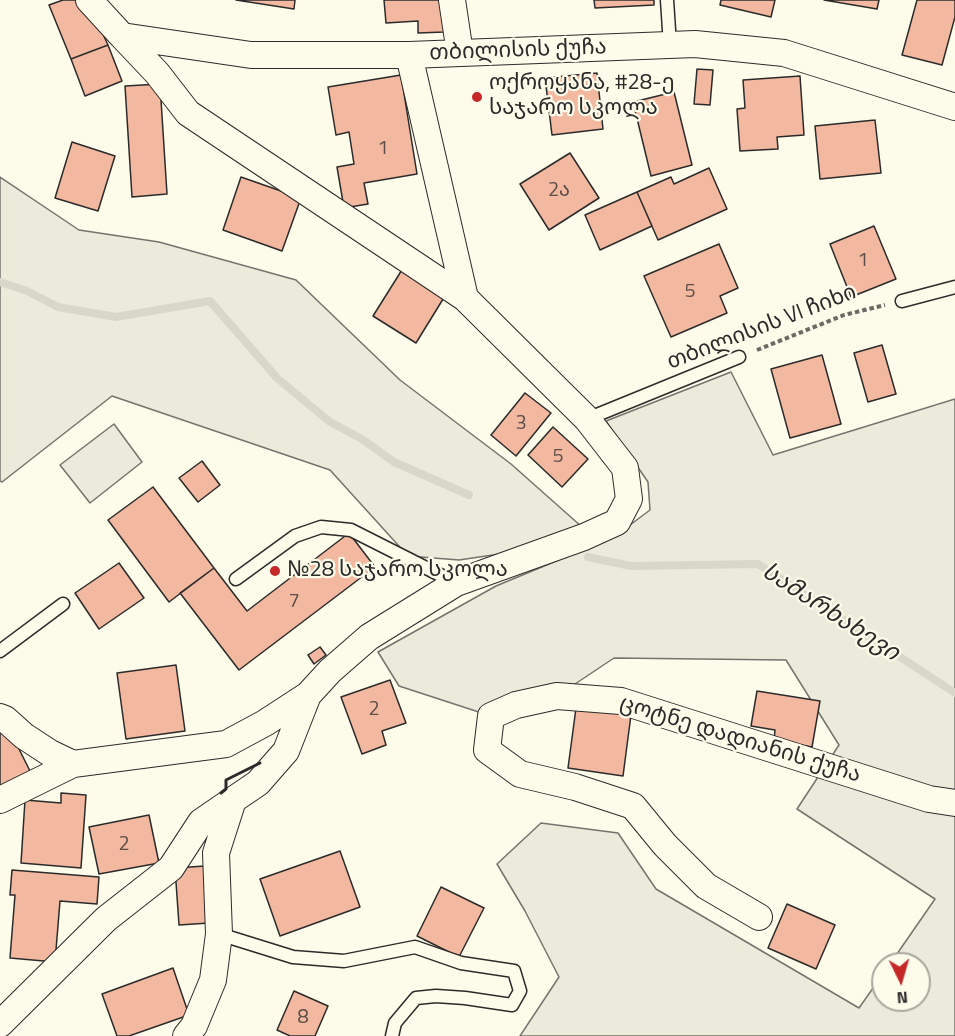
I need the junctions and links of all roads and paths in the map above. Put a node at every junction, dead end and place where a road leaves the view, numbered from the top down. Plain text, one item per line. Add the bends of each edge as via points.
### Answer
1 (89, 0) edge
2 (452, 0) edge
3 (667, 0) edge
4 (122, 36) junction
5 (670, 45) junction
6 (460, 53) junction
7 (409, 55) junction
8 (955, 107) edge
9 (955, 287) edge
10 (465, 298) junction
11 (902, 301) joint
12 (739, 357) joint
13 (587, 419) junction
14 (236, 579) dead end
15 (456, 583) junction
16 (63, 604) dead end
17 (0, 651) edge
18 (308, 695) junction
19 (2, 716) edge
20 (73, 764) junction
21 (233, 800) junction
22 (0, 801) edge
23 (955, 803) edge
24 (759, 917) dead end
25 (219, 934) junction
26 (0, 1023) edge
27 (186, 1036) edge
28 (392, 1036) edge

1 - 4 street
2 - 6 street
3 - 5 lane
4 - 7 street, თბილისის ქუჩა via 250,55
4 - 10 street via 188,113
5 - 6 street, თბილისის ქუჩა
5 - 8 street, თბილისის ქუჩა via 784,53
6 - 7 street, თბილისის ქუჩა
7 - 10 street
9 - 11 lane
10 - 13 street
11 - 12 path, თბილისის VI ჩიხი via 844,315
12 - 13 lane, თბილისის VI ჩიხი
13 - 15 street via 624,468 629,499 616,522
14 - 15 lane via 295,536 321,527 351,530
15 - 18 street via 369,637
16 - 17 lane
18 - 20 street via 226,744
18 - 21 street via 286,751 258,783
19 - 20 street via 24,736
20 - 22 street
21 - 25 street via 216,853
21 - 26 street via 201,822 171,868 106,919
23 - 24 street, ცოტნე დადიანის ქუჩა via 918,796 621,700 557,696 516,705 491,716 487,750 520,774 633,806 706,886
25 - 27 street via 213,980
25 - 28 lane via 293,957 344,961 415,947 461,963 514,971 520,991 512,1005 465,998 416,998 395,1023

